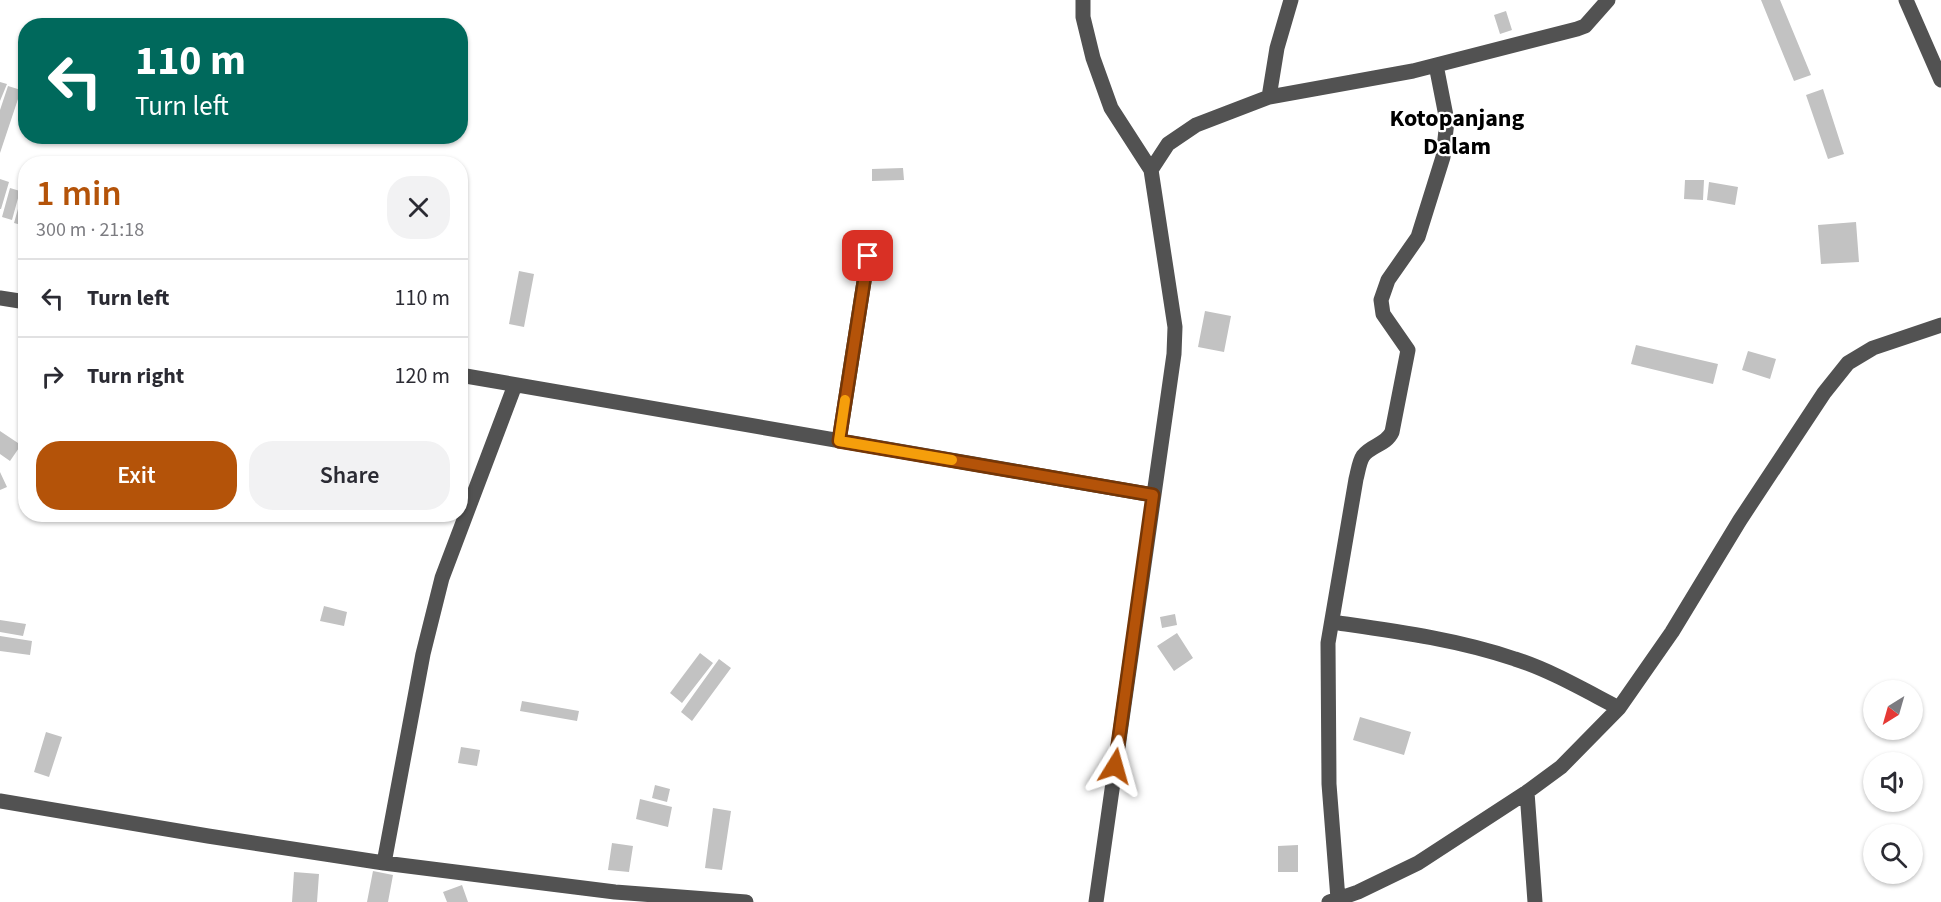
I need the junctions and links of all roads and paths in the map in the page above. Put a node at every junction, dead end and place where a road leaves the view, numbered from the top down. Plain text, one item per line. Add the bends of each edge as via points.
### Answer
1 (1083, 0) edge
2 (1291, 0) edge
3 (1608, 0) edge
4 (1906, 0) edge
5 (1436, 65) junction
6 (1941, 80) edge
7 (1269, 97) junction
8 (1151, 170) junction
9 (868, 256) dead end
10 (0, 298) edge
11 (18, 301) edge
12 (1941, 325) edge
13 (468, 376) edge
14 (515, 384) junction
15 (839, 441) junction
16 (1153, 495) junction
17 (468, 509) edge
18 (463, 522) edge
19 (1332, 622) junction
20 (1619, 708) junction
21 (1527, 792) junction
22 (0, 801) edge
23 (384, 863) junction
24 (1333, 900) edge
25 (746, 902) edge
26 (1096, 902) edge
27 (1536, 902) edge

1 - 8 street via 1093,58 1111,108
2 - 7 street via 1277,48
3 - 5 street via 1585,26
4 - 6 street
5 - 7 street
5 - 19 street via 1447,121 1443,157 1418,237 1388,280 1381,300 1383,314 1407,346 1407,362 1392,432 1361,461
7 - 8 street via 1196,125 1168,144
8 - 16 street via 1175,327
9 - 15 street
10 - 11 street
12 - 20 street via 1873,348 1848,363 1824,393
13 - 14 street
14 - 15 street
14 - 17 street
15 - 16 street
16 - 26 street
18 - 23 street via 442,578 423,654
19 - 20 street via 1423,635 1516,659
19 - 24 street via 1328,643
20 - 21 street via 1561,767
21 - 24 street via 1418,863
21 - 27 street
22 - 23 street
23 - 25 street via 615,892

